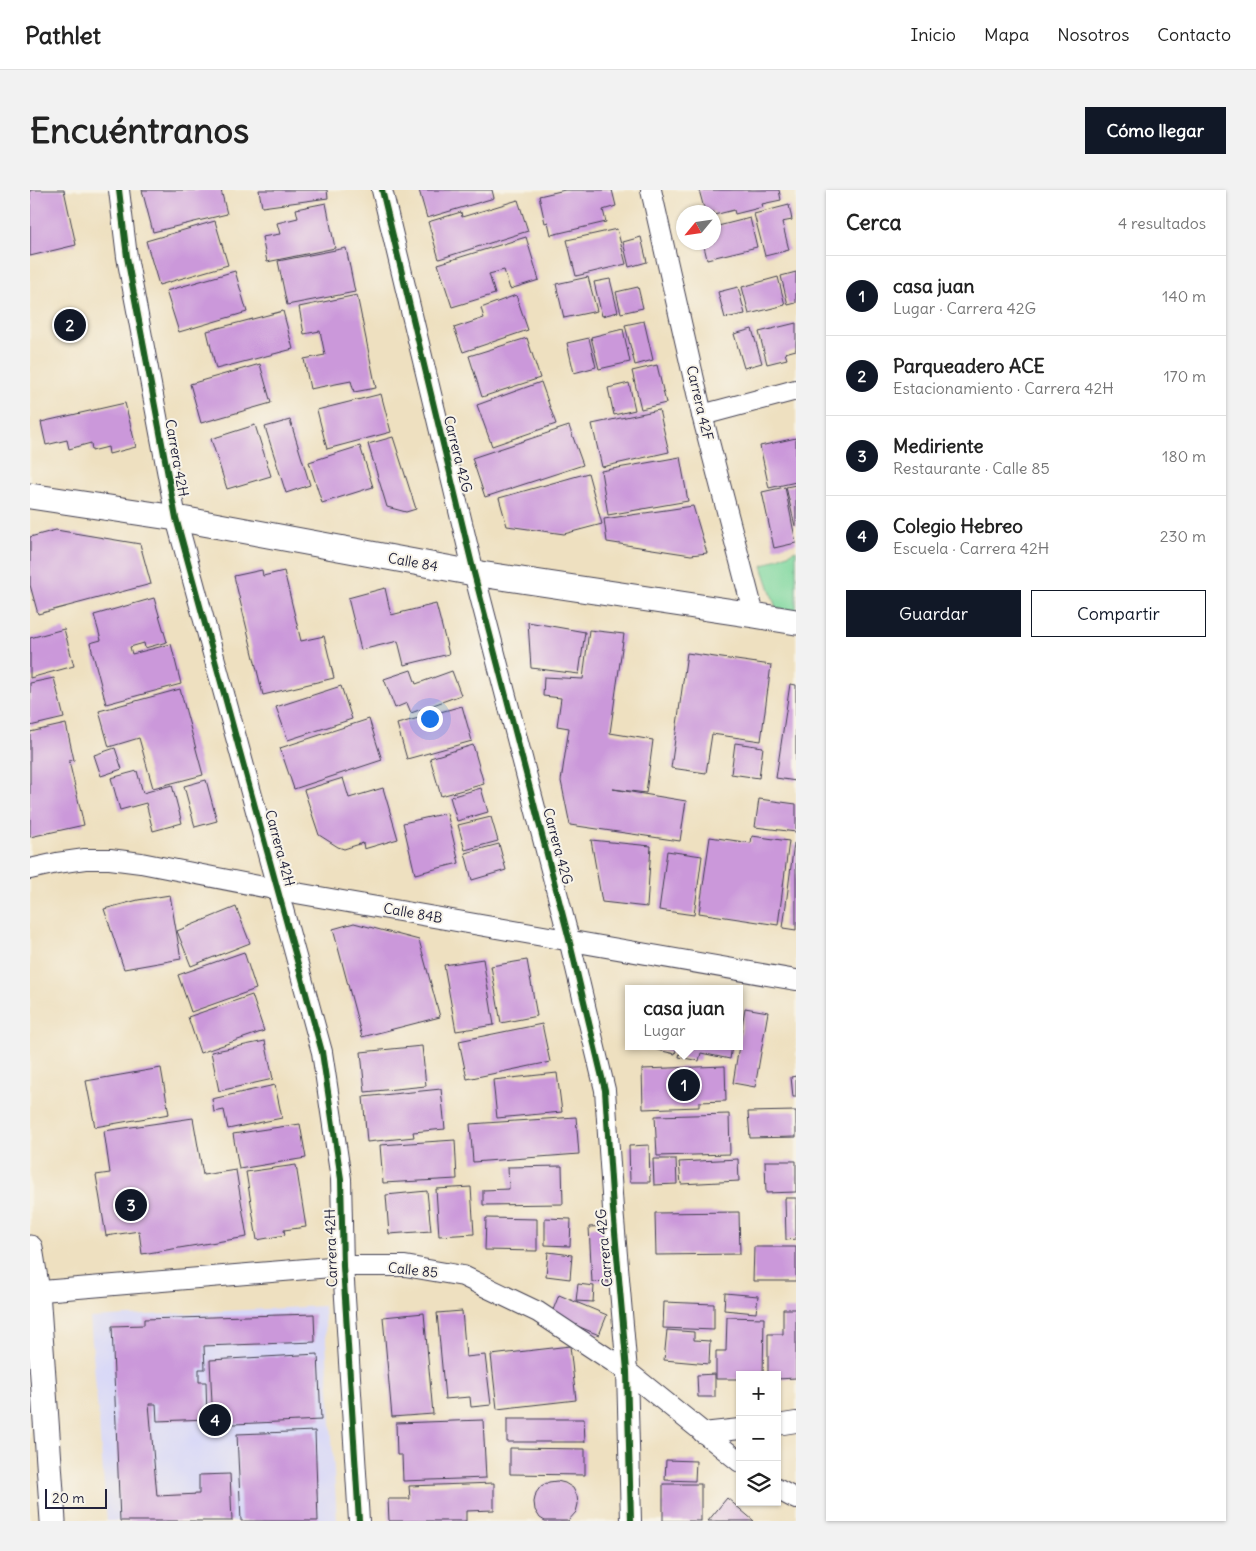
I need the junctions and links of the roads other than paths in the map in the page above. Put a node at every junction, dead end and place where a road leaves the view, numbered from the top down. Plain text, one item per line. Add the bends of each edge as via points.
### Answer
1 (119, 190) edge
2 (382, 190) edge
3 (651, 190) edge
4 (796, 390) edge
5 (702, 415) junction
6 (30, 496) edge
7 (176, 518) junction
8 (474, 573) junction
9 (754, 615) junction
10 (796, 622) edge
11 (30, 869) edge
12 (279, 890) junction
13 (569, 940) junction
14 (796, 980) edge
15 (30, 1248) edge
16 (343, 1266) junction
17 (33, 1292) edge
18 (627, 1371) junction
19 (796, 1422) edge
20 (781, 1424) edge
21 (736, 1429) edge
22 (703, 1432) junction
23 (739, 1461) edge
24 (781, 1491) edge
25 (796, 1499) edge
26 (53, 1521) edge
27 (359, 1521) edge
28 (631, 1521) edge

1 - 7 street, Carrera 42H via 127,257
2 - 8 street, Carrera 42G
3 - 5 street, Carrera 42F
4 - 5 street
5 - 9 street, Carrera 42F
6 - 7 street, Calle 84
7 - 8 street, Calle 84
7 - 12 street, Carrera 42H
8 - 9 street, Calle 84
8 - 13 street, Carrera 42G
9 - 10 street, Calle 84
11 - 12 street, Calle 84B via 57,862 110,859
12 - 13 street, Calle 84B
12 - 16 street, Carrera 42H via 322,1052 341,1180
13 - 14 street, Calle 84B
13 - 18 street, Carrera 42G via 605,1090
15 - 17 street
16 - 17 street, Calle 85
16 - 18 street, Calle 85 via 405,1266 463,1276 538,1312
16 - 27 street, Carrera 42H
17 - 26 street
18 - 22 street, Calle 85
18 - 28 street, Carrera 42G
19 - 20 street
21 - 22 street
22 - 23 street, Calle 85
24 - 25 street

